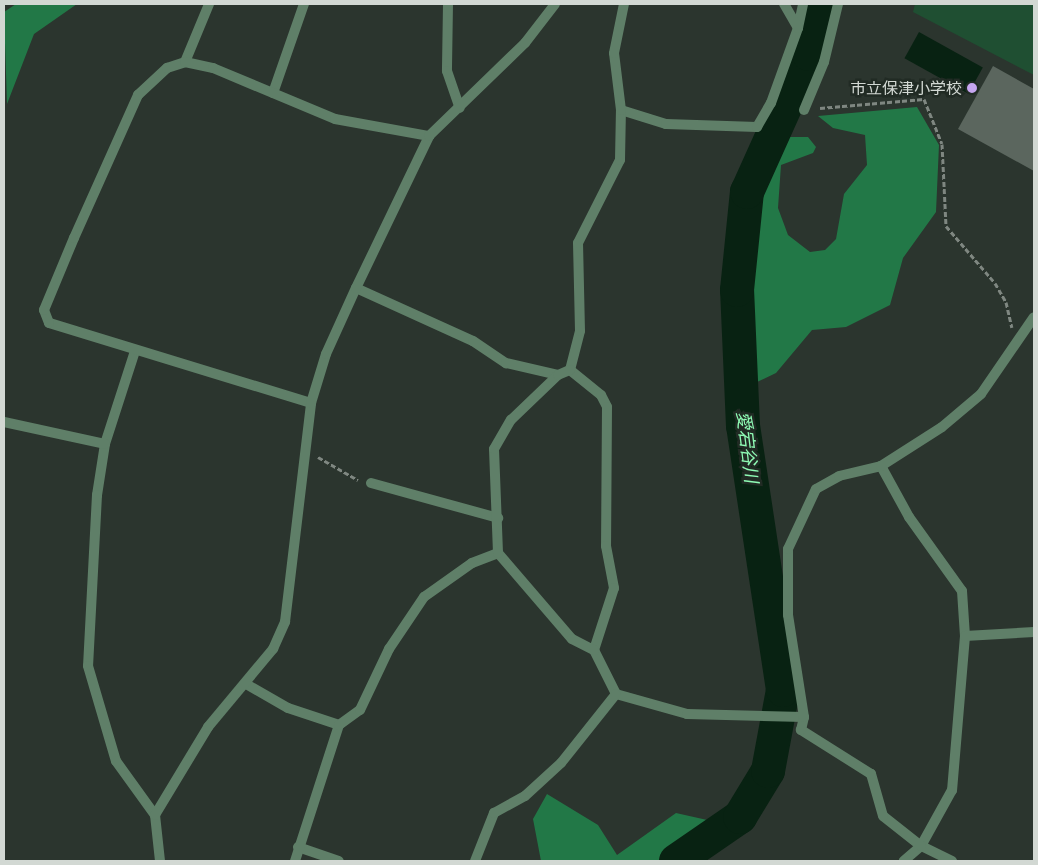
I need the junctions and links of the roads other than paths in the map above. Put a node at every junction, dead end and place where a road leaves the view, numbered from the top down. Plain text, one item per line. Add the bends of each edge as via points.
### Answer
1 (209, 4) edge
2 (304, 4) edge
3 (448, 4) edge
4 (555, 4) edge
5 (624, 4) edge
6 (784, 4) edge
7 (803, 4) edge
8 (838, 4) edge
9 (798, 28) junction
10 (186, 62) junction
11 (273, 93) junction
12 (460, 108) junction
13 (621, 110) junction
14 (804, 110) road end
15 (429, 136) junction
16 (356, 288) junction
17 (1034, 317) edge
18 (135, 352) junction
19 (570, 370) junction
20 (558, 374) junction
21 (312, 403) junction
22 (4, 422) edge
23 (105, 444) junction
24 (881, 466) junction
25 (371, 483) road end
26 (498, 518) junction
27 (498, 553) junction
28 (1034, 632) edge
29 (965, 636) junction
30 (594, 650) junction
31 (246, 684) junction
32 (616, 694) junction
33 (804, 717) junction
34 (339, 725) junction
35 (155, 815) junction
36 (921, 846) junction
37 (298, 847) junction
38 (160, 861) edge
39 (295, 861) edge
40 (339, 861) edge
41 (475, 861) edge
42 (904, 861) edge
43 (952, 861) edge

1 - 10 street
2 - 11 street
3 - 12 street via 447,70
4 - 12 street via 525,44
5 - 13 street via 614,53
6 - 9 street
7 - 9 street
8 - 14 street via 824,62
9 - 13 street via 771,103 757,127 666,124
10 - 11 street via 213,68
10 - 18 street via 167,68 138,95 44,310 49,323
11 - 15 street via 335,119
12 - 15 street
13 - 19 street via 620,160 578,243 580,331
15 - 16 street
16 - 20 street via 473,341 506,363
16 - 21 street via 326,354
17 - 24 street via 980,394 942,427
18 - 21 street
18 - 23 street
19 - 20 street
19 - 30 street via 601,395 607,407 606,546 614,588
20 - 26 street via 510,420 494,449
21 - 31 street via 285,622 273,649
22 - 23 street
23 - 35 street via 92,535 88,666 116,761
24 - 29 street via 909,517 962,591
24 - 33 street via 839,476 816,489 788,550 788,615
25 - 26 street
26 - 27 street
27 - 30 street via 572,639
27 - 34 street via 472,563 424,597 389,649 360,710
28 - 29 street
29 - 36 street via 952,790
30 - 32 street
31 - 34 street via 288,708
31 - 35 street via 208,727
32 - 33 street via 687,714
32 - 41 street via 561,763 525,796 494,813
33 - 36 street via 801,730 872,774 883,816
34 - 37 street
35 - 38 street
36 - 42 street
36 - 43 street
37 - 39 street
37 - 40 street

